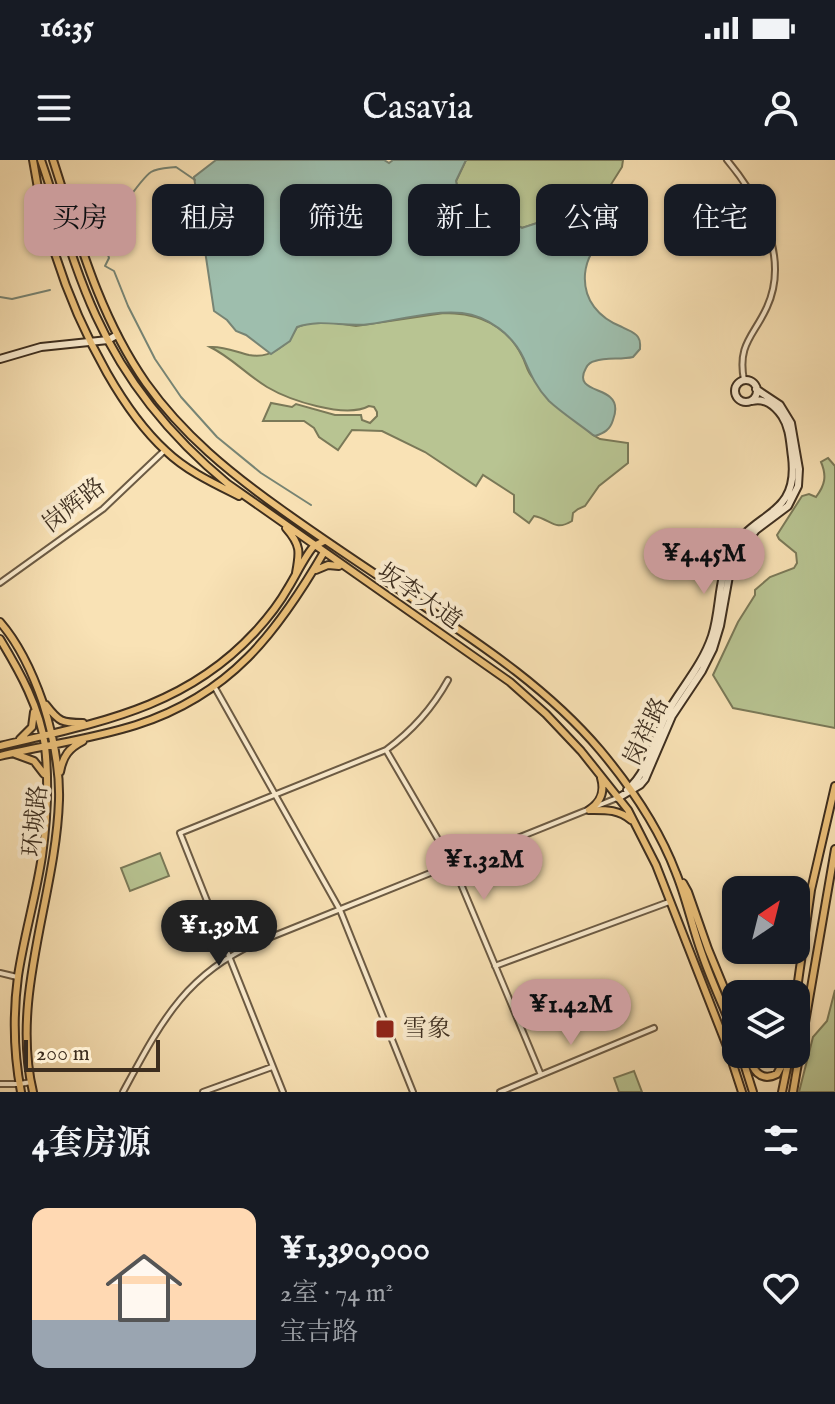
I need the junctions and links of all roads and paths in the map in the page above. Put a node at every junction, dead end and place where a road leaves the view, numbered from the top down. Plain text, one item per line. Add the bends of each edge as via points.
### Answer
1 (33, 160) edge
2 (41, 160) edge
3 (53, 160) edge
4 (727, 160) edge
5 (117, 335) junction
6 (108, 340) junction
7 (91, 342) junction
8 (0, 359) edge
9 (744, 380) junction
10 (756, 389) junction
11 (752, 401) junction
12 (165, 450) junction
13 (257, 504) junction
14 (279, 520) junction
15 (325, 541) junction
16 (315, 545) junction
17 (324, 553) junction
18 (353, 573) junction
19 (295, 577) junction
20 (0, 583) edge
21 (304, 583) junction
22 (0, 622) edge
23 (0, 639) edge
24 (448, 680) dead end
25 (214, 686) junction
26 (41, 698) junction
27 (34, 708) junction
28 (91, 723) junction
29 (52, 734) junction
30 (95, 735) junction
31 (43, 736) junction
32 (15, 743) junction
33 (55, 744) junction
34 (0, 746) edge
35 (45, 746) junction
36 (386, 750) junction
37 (12, 753) junction
38 (0, 756) edge
39 (600, 774) junction
40 (46, 777) junction
41 (59, 779) junction
42 (835, 786) edge
43 (630, 789) junction
44 (275, 794) junction
45 (618, 798) junction
46 (589, 810) junction
47 (636, 825) junction
48 (835, 849) edge
49 (453, 865) junction
50 (677, 874) junction
51 (671, 901) junction
52 (340, 910) junction
53 (230, 957) junction
54 (495, 966) junction
55 (0, 973) edge
56 (18, 978) junction
57 (798, 980) edge
58 (722, 983) edge
59 (722, 1003) edge
60 (654, 1028) dead end
61 (273, 1067) junction
62 (745, 1068) edge
63 (753, 1068) edge
64 (780, 1068) edge
65 (786, 1068) edge
66 (541, 1075) junction
67 (31, 1082) junction
68 (0, 1084) edge
69 (20, 1088) edge
70 (33, 1092) edge
71 (123, 1092) edge
72 (203, 1092) edge
73 (283, 1092) edge
74 (413, 1092) edge
75 (500, 1092) edge
76 (742, 1092) edge
77 (753, 1092) edge
78 (782, 1092) edge
79 (793, 1092) edge

1 - 7 main road via 50,243
2 - 6 main road, 坂李大道 via 84,287
3 - 5 main road, 坂李大道 via 94,284
4 - 9 street via 761,215 775,263 770,301 744,350
5 - 6 street
5 - 15 main road, 坂李大道 via 155,396 198,444
6 - 7 street
6 - 13 main road, 坂李大道 via 168,427 215,473
7 - 8 street via 41,347
7 - 12 main road via 121,396
9 - 10 street
9 - 11 street via 735,395
10 - 11 street
10 - 43 street, 岗祥路 via 780,405 791,423 799,469 796,491 788,506 756,530 737,555 708,661 672,716 648,773
11 - 43 street, 岗祥路 via 768,403 786,425 791,489 784,502 748,529 732,550 708,647
12 - 13 main road via 204,479
12 - 20 street, 岗辉路 via 103,509
13 - 14 main road, 坂李大道
14 - 16 main road, 坂李大道
14 - 19 main road via 297,544
15 - 16 main road
15 - 17 main road
15 - 43 main road, 坂李大道 via 532,684 569,716
16 - 17 main road, 坂李大道
16 - 19 main road
17 - 18 main road, 坂李大道
17 - 21 main road
18 - 21 main road via 325,565
18 - 39 main road, 坂李大道 via 510,682
19 - 28 main road via 257,630 208,674 145,708
21 - 25 main road via 268,637
22 - 26 main road, 环城路 via 17,645
23 - 27 main road, 环城路
24 - 36 street via 425,715
25 - 30 main road via 164,714
25 - 44 street
26 - 28 main road via 59,720
26 - 29 main road, 环城路
27 - 31 main road, 环城路
27 - 32 main road via 32,727
28 - 29 main road
29 - 31 main road
29 - 33 main road, 环城路
30 - 33 main road
30 - 41 main road via 69,749
31 - 32 main road
31 - 35 main road, 环城路
32 - 34 main road
33 - 35 main road
33 - 41 main road, 环城路
35 - 37 main road
35 - 40 main road, 环城路
36 - 44 street
36 - 49 street
37 - 38 main road
37 - 40 main road via 34,761
39 - 45 main road, 坂李大道
39 - 46 main road via 602,794
40 - 56 main road, 环城路 via 42,856
41 - 67 main road, 环城路 via 57,824 27,1011
42 - 57 main road via 811,890
43 - 45 street, 岗祥路
43 - 50 main road, 坂李大道
44 - 52 street
44 - 53 street via 180,833
45 - 46 street
45 - 47 main road, 坂李大道
46 - 47 main road via 618,811
46 - 49 street
47 - 51 main road, 坂李大道
48 - 79 main road
49 - 52 street
49 - 54 street
50 - 58 main road
50 - 59 main road, 坂李大道
51 - 54 street
51 - 76 main road, 坂李大道
52 - 53 street
52 - 74 street
53 - 61 street
53 - 71 street via 171,1009
54 - 66 street
55 - 56 street
56 - 69 main road, 环城路
60 - 66 street
61 - 72 street
61 - 73 street
62 - 77 main road
63 - 64 main road via 766,1078
65 - 78 main road
66 - 75 street
67 - 69 street
67 - 70 main road, 环城路
68 - 69 street

